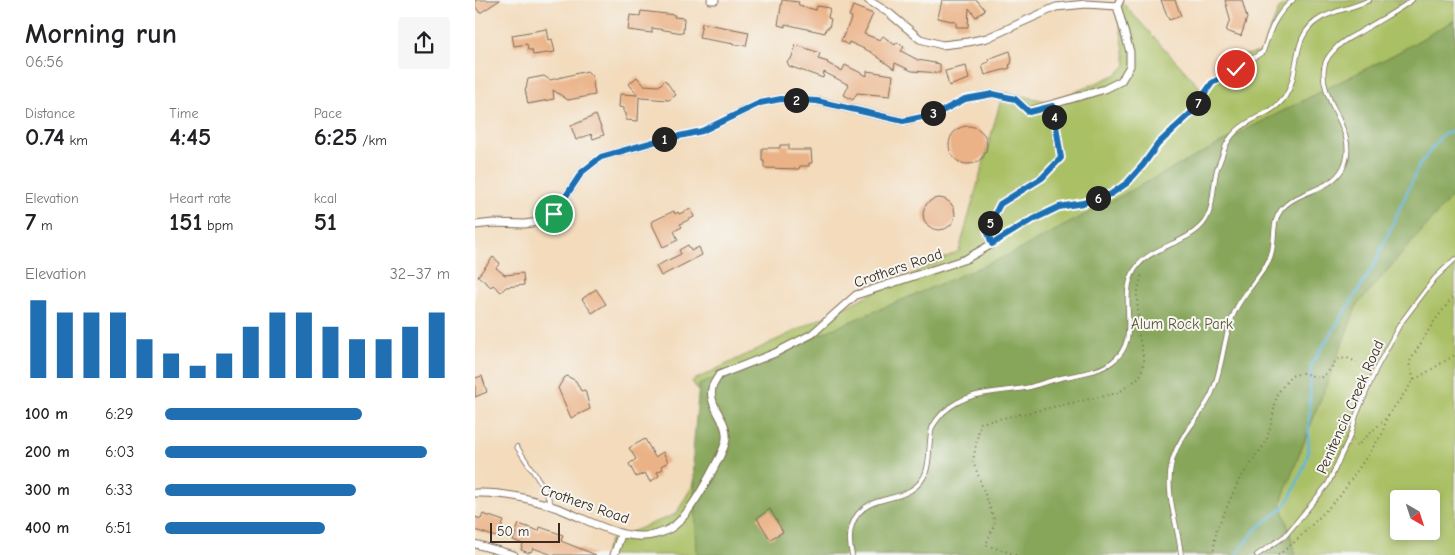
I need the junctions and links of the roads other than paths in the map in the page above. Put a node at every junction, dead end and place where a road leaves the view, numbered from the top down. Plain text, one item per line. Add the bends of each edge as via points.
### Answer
1 (711, 0) edge
2 (715, 0) edge
3 (868, 0) edge
4 (1293, 0) edge
5 (1369, 0) edge
6 (1412, 0) edge
7 (1119, 3) edge
8 (1053, 106) junction
9 (475, 225) edge
10 (992, 244) junction
11 (1455, 259) edge
12 (517, 447) dead end
13 (475, 492) edge
14 (552, 506) junction
15 (621, 535) junction
16 (475, 544) edge
17 (514, 555) edge
18 (614, 555) edge
19 (851, 555) edge
20 (1181, 555) edge
21 (1257, 555) edge

1 - 2 street
3 - 7 street via 920,39 942,45 987,38 1056,7
4 - 10 lane, Crothers Road via 1281,10 1263,52 1212,83 1190,114 1158,144 1127,183 1111,194 1059,207
5 - 19 lane via 1321,18 1308,28 1299,43 1293,77 1284,98 1241,126 1227,144 1203,225 1189,236 1153,253 1133,273 1127,289 1129,329 1123,352 1096,370 1029,387 995,390 966,398 945,411 932,426 925,475 913,490 871,504 859,512 851,526
6 - 20 lane via 1340,44 1324,67 1324,84 1344,131 1346,159 1335,179 1294,199 1275,220 1270,260 1237,307 1228,328 1211,395 1182,438 1173,458 1169,493
7 - 8 street via 1130,52 1130,66 1121,81 1105,90
8 - 9 street via 1029,112 1015,99 993,94 965,99 942,111 903,121 817,101 781,99 760,103 702,131 601,157 582,172 554,214 539,222
8 - 10 street via 1061,158 1042,178 1000,204 987,230
10 - 15 street, Crothers Road via 966,259 856,296 812,334 775,353 719,374 712,388 712,402 726,439 720,456 688,512 671,528 652,536
11 - 21 lane, Penitencia Creek Road via 1435,278 1400,324 1376,368 1328,484 1285,536
12 - 14 lane
13 - 14 street, Crothers Road via 493,492
14 - 15 street, Crothers Road
15 - 18 street
16 - 17 street

